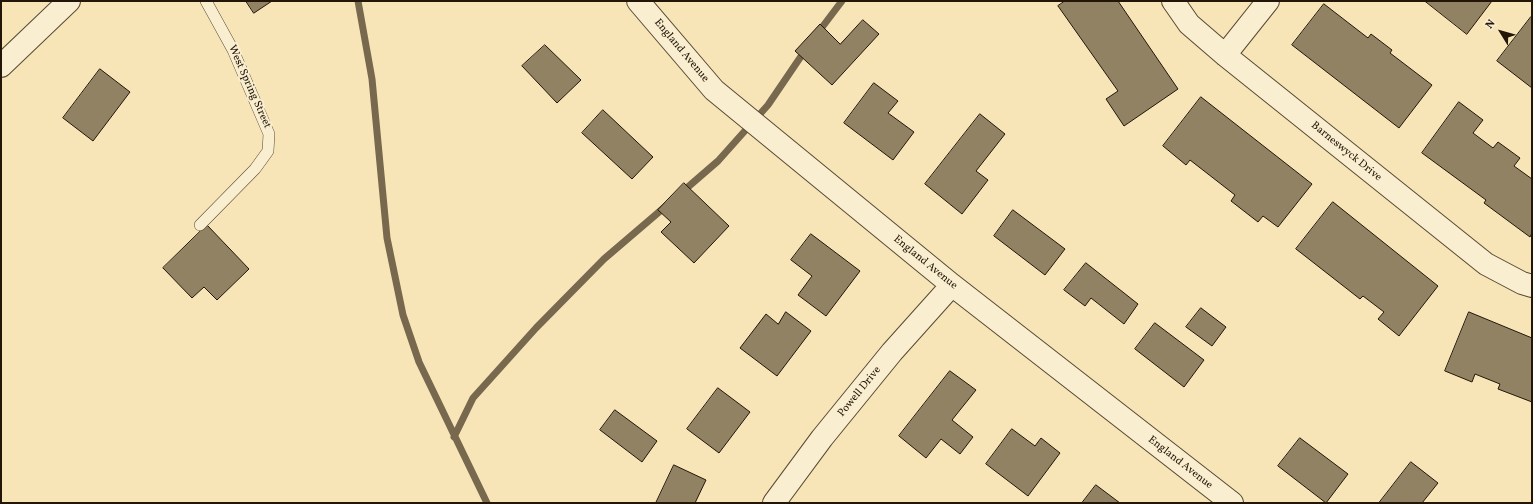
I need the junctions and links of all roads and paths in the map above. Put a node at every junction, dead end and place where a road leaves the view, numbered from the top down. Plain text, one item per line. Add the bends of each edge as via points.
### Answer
1 (69, 1) edge
2 (206, 1) edge
3 (638, 1) edge
4 (1174, 1) edge
5 (1268, 1) edge
6 (1225, 55) junction
7 (1, 66) edge
8 (200, 225) dead end
9 (952, 285) junction
10 (1532, 286) edge
11 (774, 503) edge
12 (1232, 503) edge

1 - 7 street
2 - 8 lane, West Spring Street via 233,50 269,134 268,151 255,169
3 - 9 street, England Avenue via 714,90
4 - 6 street, Barneswyck Drive via 1189,24
5 - 6 street
6 - 10 street, Barneswyck Drive via 1486,264
9 - 11 street, Powell Drive via 892,352 822,438
9 - 12 street, England Avenue

